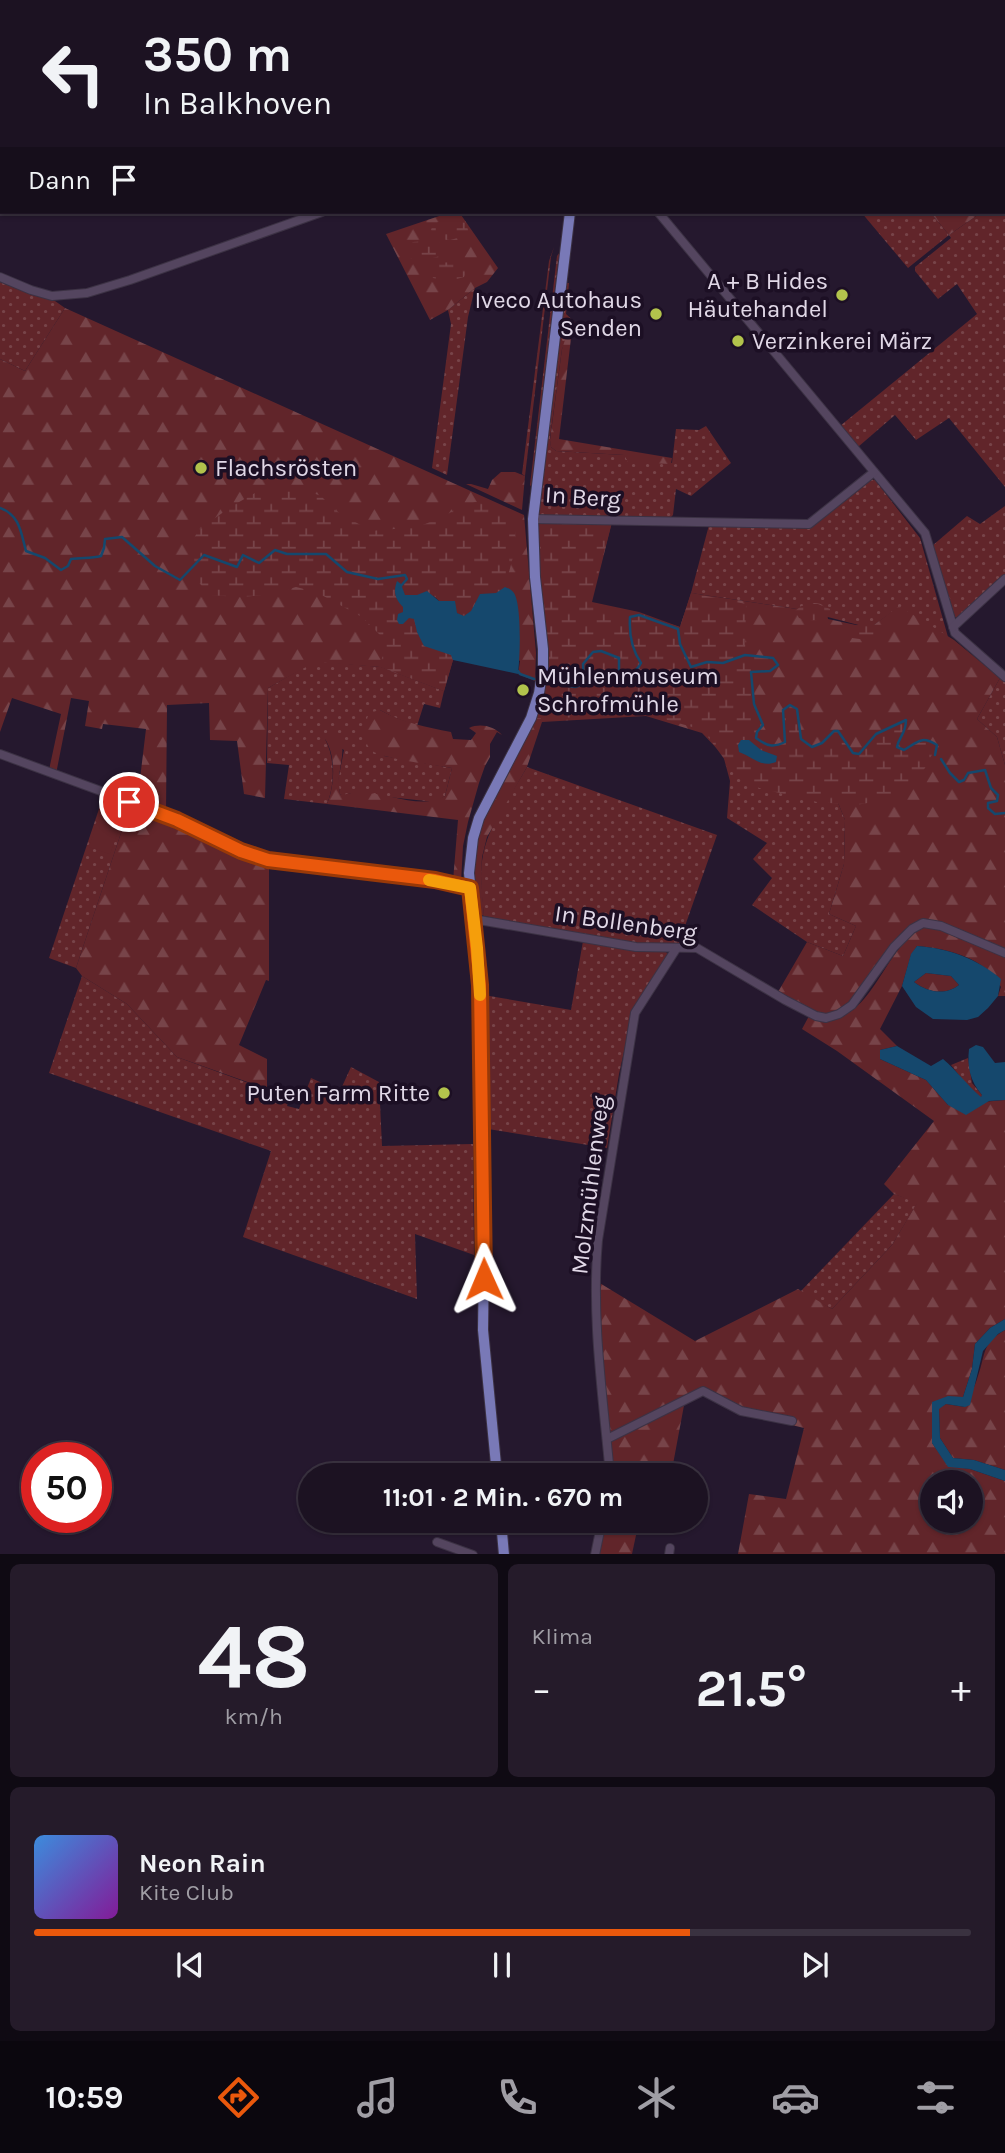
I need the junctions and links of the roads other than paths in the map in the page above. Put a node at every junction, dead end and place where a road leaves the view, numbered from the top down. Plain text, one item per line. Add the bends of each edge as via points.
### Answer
1 (316, 214) edge
2 (570, 214) edge
3 (660, 214) edge
4 (0, 277) edge
5 (874, 472) junction
6 (533, 519) junction
7 (1005, 579) edge
8 (953, 627) junction
9 (1005, 677) edge
10 (0, 754) edge
11 (470, 888) junction
12 (473, 919) junction
13 (676, 949) junction
14 (1005, 953) edge
15 (792, 1421) dead end
16 (607, 1439) junction
17 (496, 1463) edge
18 (609, 1463) edge
19 (502, 1533) edge
20 (600, 1533) edge
21 (437, 1542) dead end
22 (470, 1554) edge
23 (504, 1554) edge
24 (595, 1554) edge

1 - 4 street via 86,293 52,296
2 - 6 main road, In Berg
3 - 5 street
5 - 6 street, In Berg via 809,524
5 - 8 street via 925,533
6 - 11 main road via 543,649 539,693 531,718 479,818
7 - 8 street
8 - 9 street via 959,639
10 - 11 street via 177,820 268,860
11 - 12 main road
12 - 13 street, In Bollenberg via 636,947
12 - 17 main road via 480,985 483,1330
13 - 14 street, In Bollenberg via 697,948 785,1000 826,1018 852,1004 894,947 923,923 942,926
13 - 16 street, Molzmühlenweg via 635,1013 598,1240 599,1354
15 - 16 street via 741,1411 703,1391
16 - 18 street, Molzmühlenweg
19 - 23 main road
20 - 24 street
21 - 22 street

